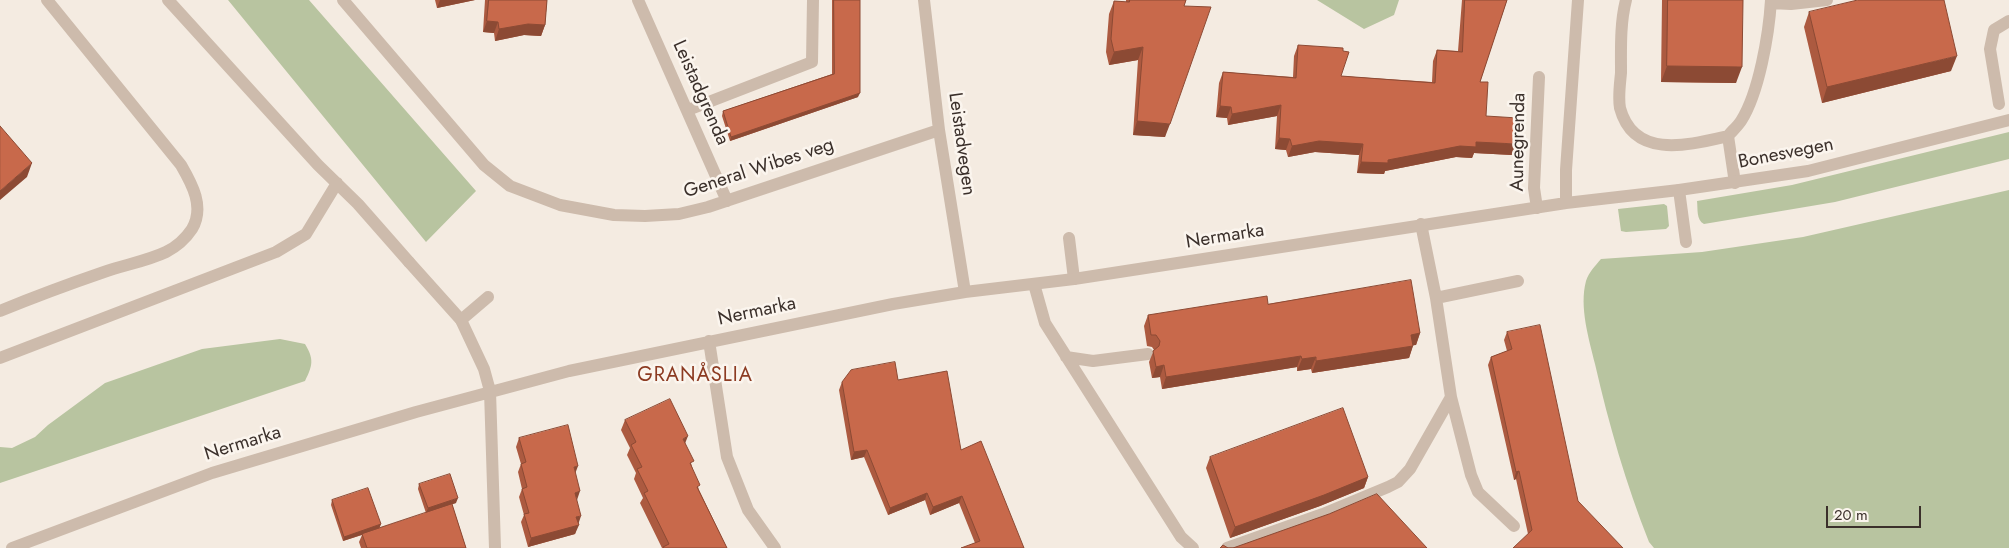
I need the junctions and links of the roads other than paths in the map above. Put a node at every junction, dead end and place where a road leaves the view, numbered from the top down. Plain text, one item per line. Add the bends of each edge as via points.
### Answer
1 (47, 0) edge
2 (168, 0) edge
3 (342, 0) edge
4 (638, 0) edge
5 (813, 0) edge
6 (924, 0) edge
7 (1578, 0) edge
8 (1626, 0) edge
9 (1827, 0) edge
10 (1771, 2) edge
11 (2009, 21) edge
12 (1539, 77) dead end
13 (1999, 104) dead end
14 (688, 110) junction
15 (2009, 120) edge
16 (939, 130) junction
17 (1728, 136) junction
18 (337, 183) junction
19 (1735, 183) junction
20 (1679, 190) junction
21 (727, 201) junction
22 (1566, 203) junction
23 (1537, 208) junction
24 (1421, 224) junction
25 (1069, 238) dead end
26 (1686, 242) dead end
27 (1074, 280) junction
28 (1518, 281) dead end
29 (1034, 284) junction
30 (965, 292) junction
31 (488, 298) dead end
32 (1436, 298) junction
33 (0, 311) edge
34 (461, 320) junction
35 (709, 341) junction
36 (1148, 354) dead end
37 (1066, 357) junction
38 (0, 358) edge
39 (490, 391) junction
40 (1451, 397) junction
41 (1514, 526) dead end
42 (12, 548) edge
43 (496, 548) edge
44 (774, 548) edge
45 (1193, 548) edge
46 (1227, 548) edge

1 - 33 street via 181,165 197,198 196,214 192,228 166,252 56,288
2 - 18 street
3 - 21 street, General Wibes veg via 484,165 510,186 560,205 614,215 679,214
4 - 14 street, Leistadgrenda
5 - 14 street via 812,62
6 - 16 street, Leistadvegen
7 - 22 street
8 - 17 street via 1620,107 1630,131 1650,144 1669,146
9 - 10 street via 1791,4
10 - 17 street via 1770,23 1753,94 1741,121
11 - 13 street via 1994,30 1990,49
12 - 23 street, Aunegrenda via 1534,188
14 - 21 street, Leistadgrenda
15 - 19 street, Bonesvegen via 1808,171
16 - 21 street, General Wibes veg
16 - 30 street, Leistadvegen
17 - 19 street
18 - 34 street
18 - 38 street via 306,234 276,252
19 - 20 street, Bonesvegen
20 - 22 street, Bonesvegen
20 - 26 street
22 - 23 street, Nermarka
23 - 24 street, Nermarka
24 - 27 street, Nermarka
24 - 32 street
25 - 27 street
27 - 29 street, Nermarka
28 - 32 street
29 - 30 street, Nermarka
29 - 37 street via 1045,323
30 - 35 street, Nermarka
31 - 34 street
32 - 40 street
34 - 39 street via 484,369
35 - 39 street, Nermarka
35 - 44 street via 727,457 748,510
36 - 37 street via 1093,361
37 - 45 street via 1181,537
39 - 42 street, Nermarka via 212,473
39 - 43 street
40 - 41 street via 1470,475 1478,492
40 - 46 street via 1410,469 1398,482 1324,514

